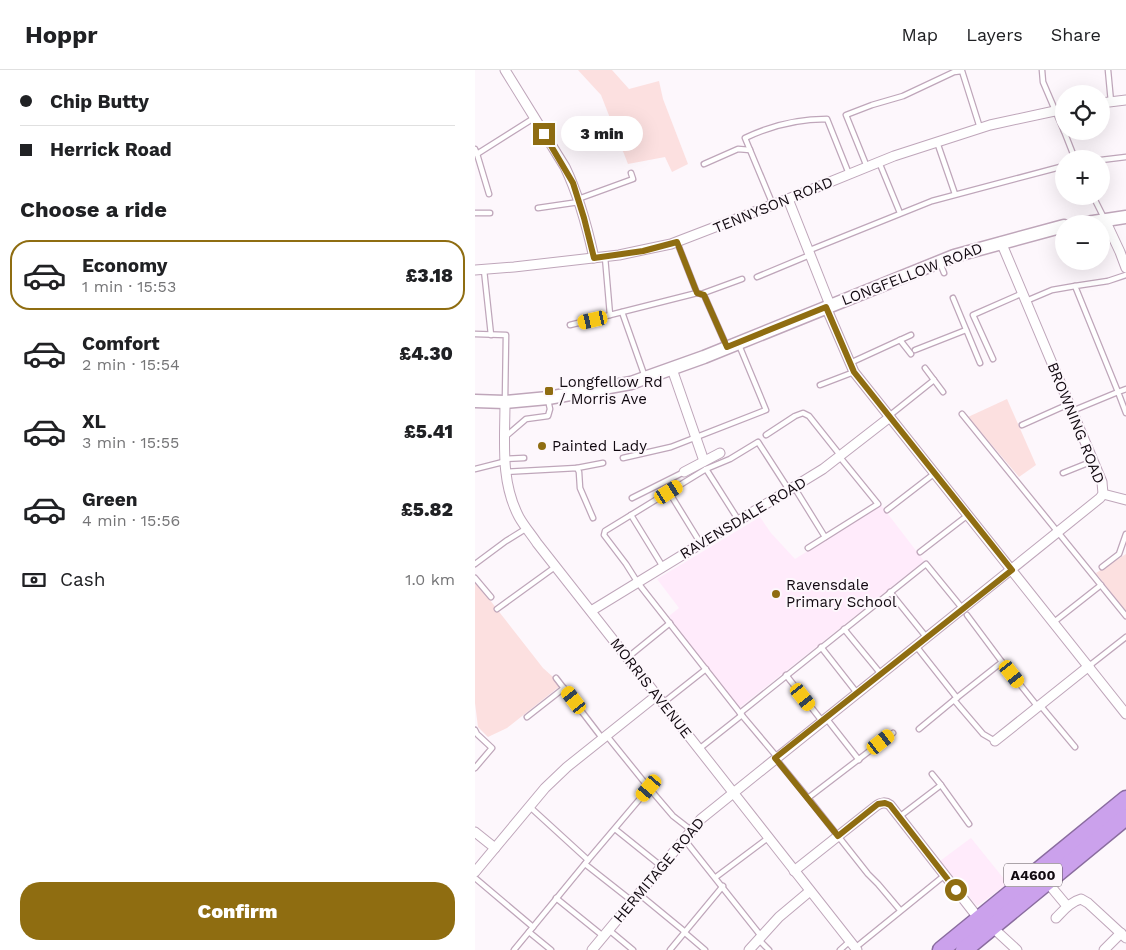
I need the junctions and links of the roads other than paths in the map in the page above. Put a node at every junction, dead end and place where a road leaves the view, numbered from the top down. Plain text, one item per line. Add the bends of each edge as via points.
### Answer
1 (505, 70) edge
2 (1042, 70) edge
3 (1108, 70) edge
4 (1126, 100) edge
5 (1055, 102) edge
6 (1111, 102) joint
7 (1055, 110) edge
8 (534, 118) junction
9 (980, 128) junction
10 (937, 141) junction
11 (750, 150) junction
12 (476, 151) edge
13 (1126, 157) edge
14 (1110, 159) edge
15 (879, 162) junction
16 (703, 164) dead end
17 (867, 167) junction
18 (1055, 168) edge
19 (631, 174) dead end
20 (849, 174) junction
21 (489, 194) dead end
22 (955, 194) junction
23 (788, 199) junction
24 (579, 200) junction
25 (773, 205) junction
26 (538, 208) dead end
27 (475, 213) edge
28 (490, 213) dead end
29 (900, 213) junction
30 (1126, 217) edge
31 (1110, 219) edge
32 (1055, 228) edge
33 (1110, 231) edge
34 (677, 242) junction
35 (1001, 242) junction
36 (811, 252) junction
37 (605, 257) junction
38 (594, 258) junction
39 (1126, 268) edge
40 (480, 270) edge
41 (1126, 275) edge
42 (757, 277) dead end
43 (742, 279) dead end
44 (1075, 286) junction
45 (699, 293) junction
46 (1024, 297) junction
47 (953, 298) dead end
48 (828, 306) junction
49 (622, 312) junction
50 (610, 315) junction
51 (570, 325) dead end
52 (966, 330) junction
53 (475, 334) edge
54 (491, 335) junction
55 (911, 335) dead end
56 (900, 340) junction
57 (733, 345) junction
58 (915, 350) dead end
59 (911, 354) dead end
60 (993, 359) dead end
61 (850, 363) junction
62 (980, 363) dead end
63 (925, 368) dead end
64 (672, 369) junction
65 (854, 372) junction
66 (645, 378) junction
67 (934, 380) junction
68 (820, 385) dead end
69 (1126, 389) edge
70 (943, 392) dead end
71 (1118, 392) junction
72 (548, 398) junction
73 (475, 401) edge
74 (505, 402) junction
75 (1071, 407) junction
76 (1126, 412) edge
77 (963, 414) dead end
78 (889, 416) junction
79 (1021, 425) dead end
80 (766, 435) dead end
81 (505, 436) junction
82 (696, 438) junction
83 (721, 453) dead end
84 (840, 456) junction
85 (524, 458) dead end
86 (623, 458) dead end
87 (504, 460) junction
88 (1093, 460) junction
89 (603, 464) dead end
90 (705, 465) junction
91 (577, 468) junction
92 (475, 469) edge
93 (505, 472) junction
94 (685, 472) joint
95 (935, 473) junction
96 (1063, 473) dead end
97 (791, 488) junction
98 (669, 492) junction
99 (1103, 494) junction
100 (632, 498) dead end
101 (1126, 500) edge
102 (887, 510) dead end
103 (631, 515) junction
104 (968, 515) junction
105 (593, 518) dead end
106 (739, 521) junction
107 (527, 528) junction
108 (1058, 533) junction
109 (1126, 534) edge
110 (825, 538) junction
111 (701, 544) junction
112 (809, 548) dead end
113 (920, 552) dead end
114 (1120, 554) junction
115 (1126, 556) edge
116 (475, 564) edge
117 (555, 567) junction
118 (663, 567) junction
119 (1102, 567) dead end
120 (1012, 570) junction
121 (475, 578) edge
122 (638, 583) junction
123 (1101, 585) junction
124 (891, 592) junction
125 (491, 597) dead end
126 (497, 609) dead end
127 (591, 612) junction
128 (965, 612) junction
129 (1126, 616) edge
130 (1054, 622) junction
131 (670, 623) junction
132 (844, 629) junction
133 (1126, 637) edge
134 (927, 638) junction
135 (916, 646) junction
136 (821, 647) junction
137 (627, 658) junction
138 (1002, 662) junction
139 (1089, 666) junction
140 (706, 669) junction
141 (881, 674) junction
142 (786, 675) junction
143 (556, 678) dead end
144 (564, 688) junction
145 (857, 693) junction
146 (956, 699) junction
147 (659, 700) junction
148 (1039, 706) junction
149 (741, 714) junction
150 (1126, 714) edge
151 (527, 717) dead end
152 (824, 719) junction
153 (919, 728) dead end
154 (475, 730) edge
155 (893, 733) dead end
156 (604, 736) junction
157 (995, 741) joint
158 (1075, 747) dead end
159 (699, 750) junction
160 (776, 758) junction
161 (859, 760) junction
162 (475, 768) edge
163 (932, 774) dead end
164 (941, 785) junction
165 (649, 788) junction
166 (733, 792) junction
167 (808, 798) junction
168 (1126, 799) edge
169 (530, 806) junction
170 (899, 817) junction
171 (1126, 817) edge
172 (969, 824) dead end
173 (615, 828) junction
174 (691, 830) junction
175 (475, 832) edge
176 (838, 836) junction
177 (768, 838) junction
178 (684, 839) junction
179 (495, 848) junction
180 (586, 862) junction
181 (661, 866) junction
182 (794, 871) junction
183 (475, 872) edge
184 (945, 875) junction
185 (715, 877) junction
186 (475, 878) edge
187 (1047, 882) junction
188 (723, 886) junction
189 (810, 891) junction
190 (639, 893) junction
191 (557, 898) junction
192 (632, 901) junction
193 (1067, 906) junction
194 (900, 910) junction
195 (1055, 918) dead end
196 (986, 923) junction
197 (533, 927) junction
198 (529, 932) junction
199 (684, 932) junction
200 (606, 933) junction
201 (1123, 936) edge
202 (760, 938) junction
203 (854, 946) edge
204 (514, 950) edge
205 (551, 950) edge
206 (592, 950) edge
207 (633, 950) edge
208 (670, 950) edge
209 (705, 950) edge
210 (749, 950) edge
211 (769, 950) edge
212 (840, 950) edge
213 (941, 950) edge
214 (964, 950) edge
215 (1017, 950) edge
216 (1104, 950) edge

1 - 8 street
2 - 5 lane via 1043,82
3 - 6 lane
4 - 6 street
7 - 9 street, TENNYSON ROAD
8 - 12 lane
8 - 24 street via 565,167
9 - 10 street, TENNYSON ROAD
9 - 17 lane via 962,72 954,72 903,96 846,115
10 - 15 street, TENNYSON ROAD
10 - 22 lane
11 - 16 lane via 738,149
11 - 20 lane via 745,138 762,130 805,119 827,119
11 - 25 lane
12 - 21 lane
13 - 14 lane
15 - 17 street, TENNYSON ROAD
15 - 29 lane
17 - 20 street, TENNYSON ROAD
18 - 22 lane
19 - 24 lane via 633,179
20 - 23 street, TENNYSON ROAD
22 - 29 lane
23 - 25 street, TENNYSON ROAD
23 - 36 street
24 - 26 lane
24 - 38 street
25 - 34 street, TENNYSON ROAD
27 - 28 lane
29 - 36 lane
30 - 31 street
32 - 35 street, LONGFELLOW ROAD
33 - 39 street
34 - 37 street, TENNYSON ROAD
34 - 45 lane
35 - 46 street, BROWNING ROAD
35 - 48 street, LONGFELLOW ROAD via 942,267
36 - 42 lane
36 - 48 street
37 - 38 street, TENNYSON ROAD
37 - 50 lane
38 - 40 street, TENNYSON ROAD
40 - 54 lane
41 - 44 lane
43 - 45 lane
44 - 46 lane
44 - 71 lane
45 - 49 lane
45 - 57 lane via 704,295
46 - 60 lane via 973,315
46 - 75 street, BROWNING ROAD
47 - 52 lane
48 - 57 street, LONGFELLOW ROAD
48 - 61 street
49 - 50 lane
49 - 66 lane
50 - 51 lane
52 - 58 lane
52 - 62 lane
53 - 54 lane
54 - 74 lane via 506,335
55 - 56 lane
56 - 59 lane
56 - 61 lane
57 - 64 street, LONGFELLOW ROAD
57 - 82 lane via 766,410
61 - 65 street
63 - 67 lane
64 - 66 street, LONGFELLOW ROAD
64 - 82 street
65 - 68 lane
65 - 78 street
66 - 72 street, LONGFELLOW ROAD via 610,388
67 - 70 lane
67 - 78 lane
69 - 71 lane
71 - 75 lane
71 - 76 lane
72 - 74 street, LONGFELLOW ROAD
72 - 81 lane via 548,416 525,419
73 - 74 street, LONGFELLOW ROAD
74 - 81 street, MORRIS AVENUE
75 - 79 lane
75 - 88 street, BROWNING ROAD
77 - 108 lane
78 - 84 street, RAVENSDALE ROAD
78 - 95 street
80 - 84 lane via 803,413 809,416
81 - 87 street, MORRIS AVENUE
82 - 86 lane
82 - 90 street
83 - 90 street
84 - 97 street, RAVENSDALE ROAD
84 - 110 lane via 878,504
85 - 87 lane
87 - 92 lane
87 - 93 street, MORRIS AVENUE
88 - 96 lane
88 - 99 street, BROWNING ROAD
89 - 91 lane
90 - 94 street
90 - 97 lane via 730,459 758,442
90 - 98 lane
90 - 106 lane
91 - 93 lane
91 - 105 lane
93 - 107 street, MORRIS AVENUE via 509,493
94 - 100 lane
95 - 102 lane
95 - 104 street
97 - 106 street, RAVENSDALE ROAD
97 - 110 lane
98 - 103 lane
98 - 111 lane
99 - 101 street
99 - 108 street, BROWNING ROAD
103 - 118 lane
103 - 122 lane via 605,531 604,535
104 - 113 lane
104 - 120 street
106 - 111 street, RAVENSDALE ROAD
107 - 116 lane
107 - 117 street, MORRIS AVENUE
108 - 120 street, BROWNING ROAD
108 - 123 lane
109 - 114 lane
110 - 112 lane
111 - 118 street, RAVENSDALE ROAD
114 - 115 lane
114 - 119 lane
117 - 126 lane
117 - 127 street, MORRIS AVENUE
118 - 122 street, RAVENSDALE ROAD
120 - 128 street, HERMITAGE ROAD
120 - 130 street
121 - 125 lane
122 - 127 street, RAVENSDALE ROAD
122 - 131 lane
123 - 129 lane
123 - 130 lane
124 - 128 lane via 926,564
124 - 132 lane
124 - 134 lane
127 - 137 street, MORRIS AVENUE
128 - 134 street, HERMITAGE ROAD
128 - 138 lane
130 - 139 street
131 - 137 lane
131 - 140 lane
132 - 136 lane
132 - 141 lane
133 - 139 lane
134 - 135 street, HERMITAGE ROAD
135 - 141 street, HERMITAGE ROAD
135 - 146 lane
136 - 142 lane
136 - 145 lane
137 - 147 street, MORRIS AVENUE
138 - 146 lane
138 - 148 lane
139 - 148 street
139 - 150 street
140 - 147 lane
140 - 149 lane
141 - 145 street, HERMITAGE ROAD
142 - 149 lane
142 - 152 lane
143 - 144 lane
144 - 151 lane
144 - 156 lane
145 - 152 street, HERMITAGE ROAD
146 - 153 lane
146 - 157 lane via 983,734
147 - 156 street
147 - 159 street, MORRIS AVENUE
148 - 157 street
148 - 158 lane
149 - 159 lane
149 - 160 lane
152 - 160 street, HERMITAGE ROAD
152 - 161 lane
154 - 162 lane via 492,748
155 - 161 lane
156 - 165 lane
156 - 169 street via 567,766
159 - 166 street, MORRIS AVENUE
160 - 166 street, HERMITAGE ROAD
160 - 167 lane
161 - 167 lane
163 - 164 lane
164 - 170 lane
164 - 172 lane
165 - 173 lane
165 - 174 lane via 673,816
166 - 174 street, HERMITAGE ROAD
166 - 177 street, MORRIS AVENUE
167 - 176 lane
168 - 196 highway, A4600
169 - 179 street
169 - 180 lane
170 - 176 street via 888,804 880,804
170 - 184 street
171 - 187 highway, A4600
173 - 180 lane
173 - 181 lane
174 - 178 street, HERMITAGE ROAD
175 - 179 street
176 - 182 street
176 - 194 lane
177 - 182 street, MORRIS AVENUE
177 - 185 lane
178 - 181 street, HERMITAGE ROAD
178 - 185 lane
179 - 183 street
180 - 191 lane
180 - 192 lane
181 - 190 street, HERMITAGE ROAD
182 - 189 street, MORRIS AVENUE
184 - 194 lane
184 - 196 street
185 - 188 lane
186 - 197 lane
187 - 193 street
187 - 196 highway, A4600
188 - 199 lane
188 - 202 lane
189 - 202 street
189 - 203 street, MORRIS AVENUE
190 - 192 street, HERMITAGE ROAD
190 - 199 lane
191 - 197 lane
191 - 200 lane
192 - 200 street, HERMITAGE ROAD
193 - 195 street
193 - 201 street via 1081,899
194 - 203 lane
196 - 213 highway, A4600
196 - 214 highway, A4600
196 - 215 street
197 - 198 lane
198 - 204 lane
198 - 205 lane
199 - 208 lane
199 - 209 lane
200 - 206 street, HERMITAGE ROAD
200 - 207 lane
201 - 216 street
202 - 210 street
202 - 211 lane
203 - 212 lane

